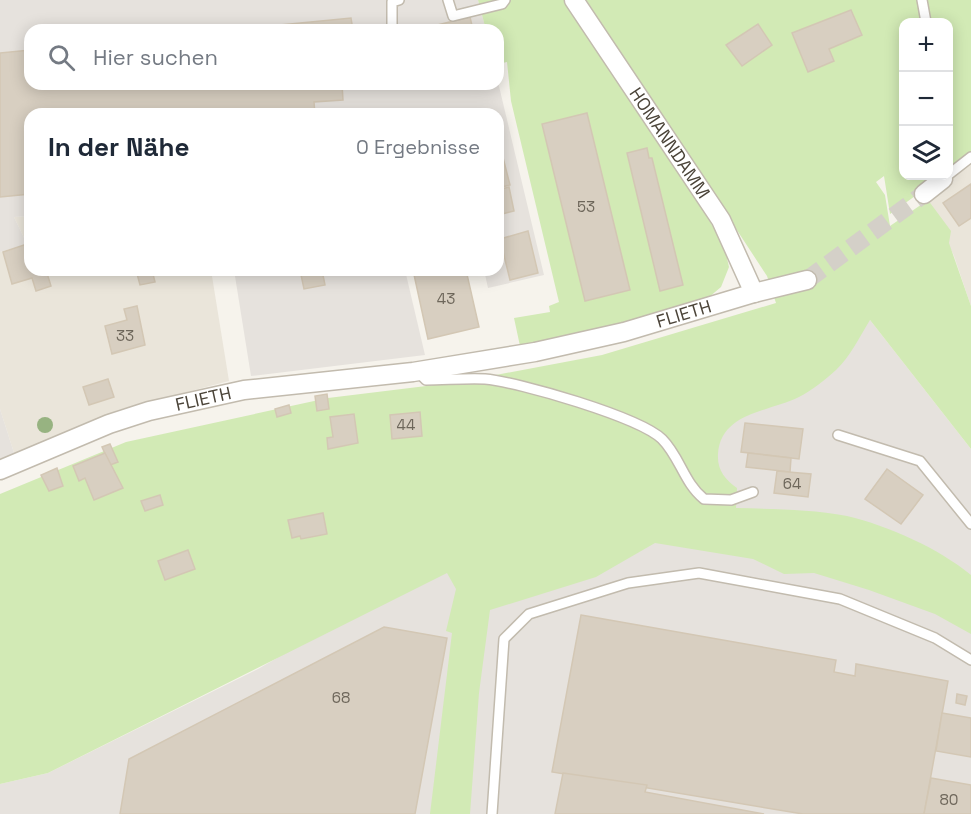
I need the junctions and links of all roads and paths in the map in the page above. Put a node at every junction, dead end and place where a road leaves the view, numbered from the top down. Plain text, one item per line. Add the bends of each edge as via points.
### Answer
1 (399, 0) edge
2 (448, 0) edge
3 (505, 0) edge
4 (574, 0) edge
5 (922, 0) edge
6 (925, 18) edge
7 (392, 24) edge
8 (971, 157) edge
9 (953, 170) edge
10 (940, 180) edge
11 (924, 194) tunnel mouth
12 (807, 280) tunnel mouth
13 (754, 293) junction
14 (417, 371) junction
15 (838, 435) dead end
16 (0, 470) edge
17 (753, 492) dead end
18 (971, 524) edge
19 (971, 660) edge
20 (492, 814) edge

1 - 7 lane via 392,2
2 - 3 lane via 453,16
4 - 13 street, HOMANNDAMM via 721,220
5 - 6 lane
8 - 9 lane
10 - 11 street
12 - 13 street, FLIETH
13 - 14 street, FLIETH via 624,332 513,356
14 - 16 street, FLIETH via 244,390 148,411
14 - 17 lane, FLIETH via 426,380 487,379 589,406 647,428 663,440 704,499 732,500
15 - 18 lane via 920,461
19 - 20 lane via 935,638 840,600 699,573 628,583 529,614 504,639

